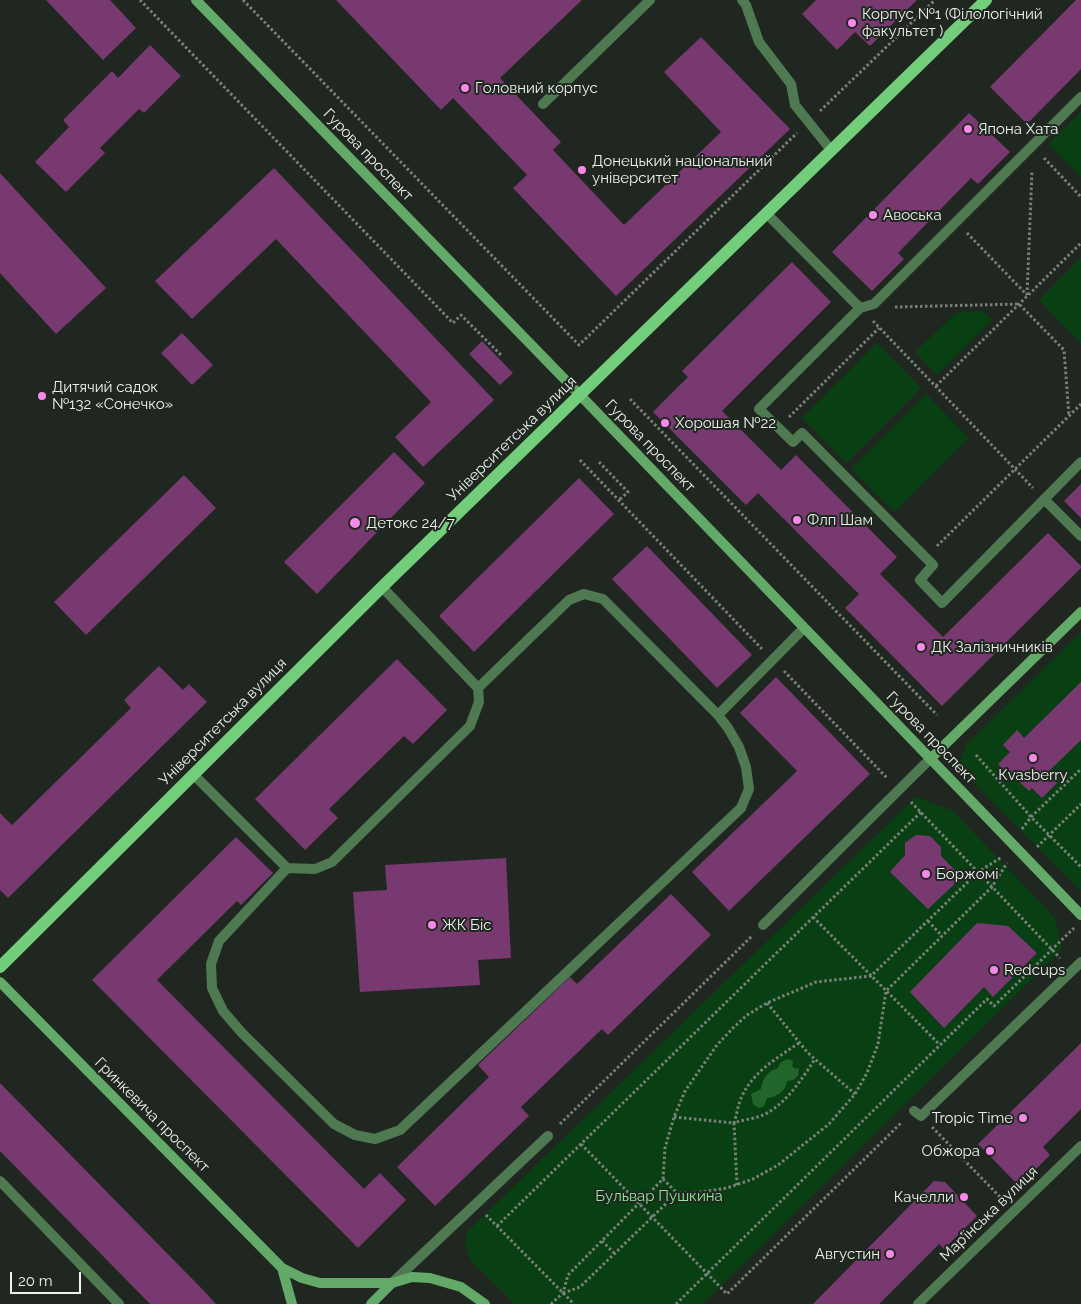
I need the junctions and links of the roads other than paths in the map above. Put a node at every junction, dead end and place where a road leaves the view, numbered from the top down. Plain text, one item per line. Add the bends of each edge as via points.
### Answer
1 (196, 0) edge
2 (650, 0) edge
3 (986, 0) edge
4 (746, 2) edge
5 (1081, 98) edge
6 (543, 104) dead end
7 (831, 150) junction
8 (766, 212) junction
9 (860, 308) junction
10 (580, 395) junction
11 (1081, 462) edge
12 (1044, 499) junction
13 (1081, 536) edge
14 (382, 587) junction
15 (1081, 612) edge
16 (804, 628) junction
17 (478, 688) junction
18 (718, 715) junction
19 (930, 759) junction
20 (194, 775) junction
21 (287, 868) junction
22 (1081, 915) edge
23 (763, 925) road end
24 (1081, 962) edge
25 (0, 967) edge
26 (0, 982) edge
27 (918, 1114) road end
28 (548, 1136) road end
29 (1081, 1146) edge
30 (0, 1181) edge
31 (282, 1268) junction
32 (392, 1283) junction
33 (119, 1304) edge
34 (292, 1304) edge
35 (371, 1304) edge
36 (485, 1304) edge
37 (918, 1304) edge

1 - 10 street, Гурова проспект
2 - 6 street
3 - 7 main road, Університетська вулиця
4 - 7 street via 759,42 791,84 796,105
5 - 9 street via 874,304
7 - 8 main road, Університетська вулиця
8 - 9 street
8 - 10 main road, Університетська вулиця
9 - 12 street via 759,409 793,442 802,433 926,557 933,565 920,580 942,603
10 - 14 main road, Університетська вулиця
10 - 16 street, Гурова проспект
11 - 12 street
12 - 13 street
14 - 17 street
14 - 20 main road, Університетська вулиця
15 - 19 street
16 - 18 street
16 - 19 street, Гурова проспект
17 - 18 street via 569,600 584,594 604,599
17 - 21 street via 479,702 470,726 332,862 315,869
18 - 21 street via 739,747 746,767 749,789 741,808 400,1130 375,1139 355,1135 334,1124 242,1033 223,1011 212,988 211,964 219,941
19 - 22 street, Гурова проспект
19 - 23 street
20 - 21 street
20 - 25 main road, Університетська вулиця
24 - 27 street
26 - 31 street, Гринкевича проспект
28 - 32 street
29 - 37 street, Мар’їнська вулиця
30 - 33 street
31 - 32 street, Гринкевича проспект via 320,1282
31 - 34 street, Гринкевича проспект
32 - 35 street
32 - 36 street, Гринкевича проспект via 412,1277 430,1278 461,1286

